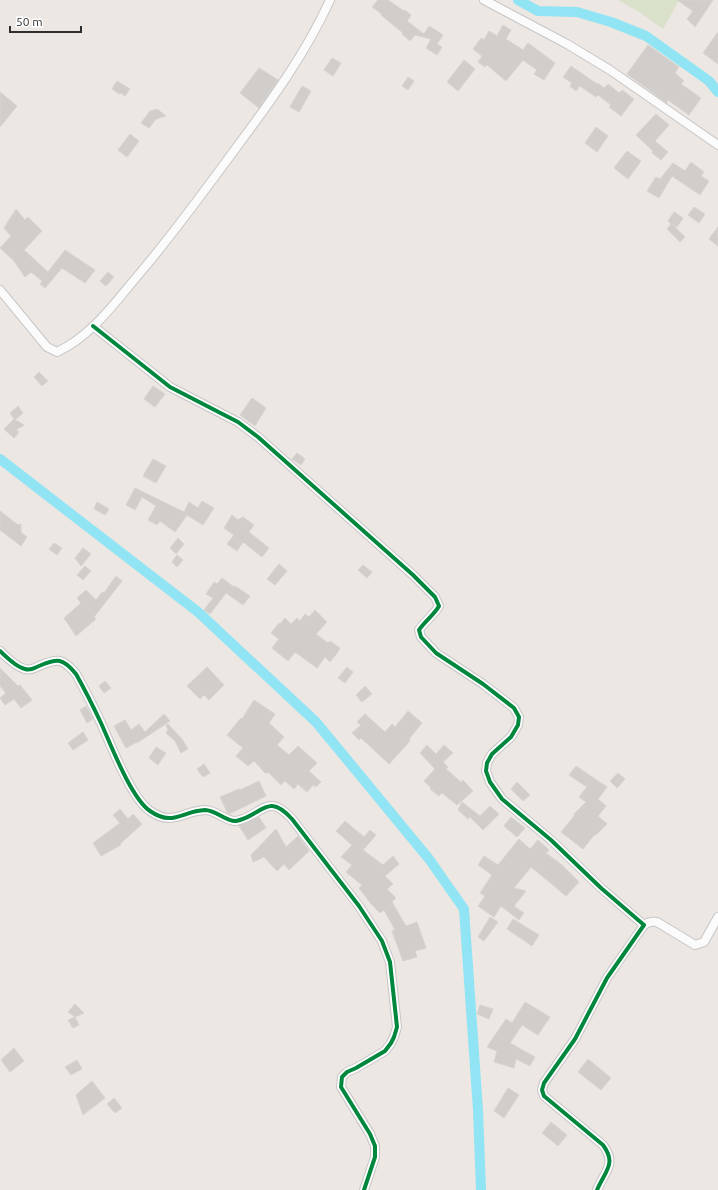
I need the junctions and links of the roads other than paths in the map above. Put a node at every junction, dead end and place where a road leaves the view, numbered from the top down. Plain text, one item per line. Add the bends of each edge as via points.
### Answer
1 (330, 0) edge
2 (484, 0) edge
3 (718, 145) edge
4 (0, 290) edge
5 (93, 326) junction
6 (0, 651) edge
7 (718, 916) edge
8 (644, 925) junction
9 (364, 1190) edge
10 (597, 1190) edge

1 - 5 street via 318,25 270,103 161,247
2 - 3 street via 610,70
4 - 5 street via 47,347 57,352 69,346
5 - 8 street via 170,387 238,422 258,437 414,575 435,597 439,606 419,630 421,637 436,653 514,708 519,717 518,726 511,737 492,754 487,763 486,771 490,782 502,799
6 - 9 street via 24,669 31,670 54,660 68,664 76,674 123,771 149,810 163,818 176,818 195,811 207,810 234,821 270,806 278,807 292,819 363,912 382,941 390,962 397,1027 385,1051 342,1077 341,1087 375,1146 376,1157
7 - 8 street via 704,942 695,945 657,922 652,921
8 - 10 street via 607,978 575,1039 544,1083 542,1090 544,1096 608,1152 609,1164

